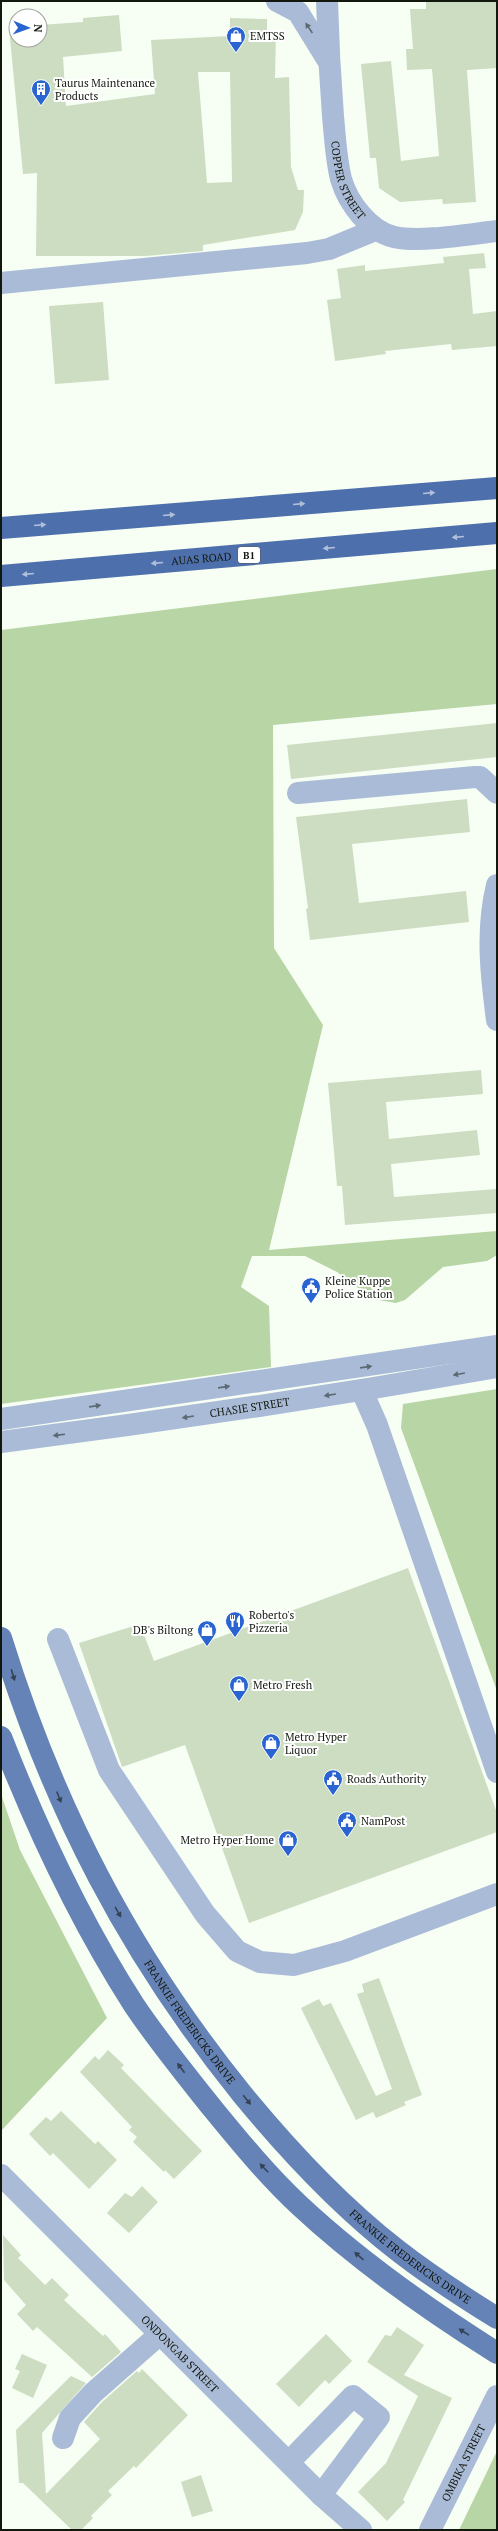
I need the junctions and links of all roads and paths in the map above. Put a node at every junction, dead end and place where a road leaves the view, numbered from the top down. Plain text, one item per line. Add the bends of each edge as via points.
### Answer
1 (277, 1) edge
2 (326, 1) edge
3 (328, 62) junction
4 (375, 230) junction
5 (497, 231) edge
6 (1, 283) edge
7 (497, 488) edge
8 (1, 528) edge
9 (497, 533) edge
10 (1, 576) edge
11 (298, 792) dead end
12 (497, 793) edge
13 (497, 885) edge
14 (497, 1020) edge
15 (497, 1346) edge
16 (497, 1367) edge
17 (362, 1391) junction
18 (1, 1419) edge
19 (1, 1442) edge
20 (1, 1638) edge
21 (58, 1639) dead end
22 (1, 1737) edge
23 (497, 1772) edge
24 (497, 1894) edge
25 (1, 2175) edge
26 (497, 2318) edge
27 (160, 2334) junction
28 (497, 2353) edge
29 (497, 2396) edge
30 (63, 2438) dead end
31 (289, 2462) junction
32 (321, 2495) junction
33 (361, 2530) edge
34 (430, 2530) edge

3 -> 1 street via 298,12
2 - 3 street, COPPER STREET
3 - 4 street, COPPER STREET via 341,180 349,197
4 - 5 street, COPPER STREET via 395,237
4 - 6 street via 329,249 306,253
8 -> 7 highway
9 -> 10 highway, AUAS ROAD / B1
11 - 12 street via 480,777
13 - 14 street via 491,909 490,966
18 -> 15 street
16 -> 17 street, CHASIE STREET
17 -> 19 street, CHASIE STREET
17 - 23 street via 377,1424
20 -> 26 main road, FRANKIE FREDERICKS DRIVE via 23,1708 64,1810 108,1896 150,1969 213,2058 267,2124 323,2185 396,2250
21 - 24 street via 109,1770 205,1914 237,1951 260,1962 294,1965 346,1951
28 -> 22 main road via 431,2312 364,2261 299,2205 244,2147 194,2085 134,2006 90,1928 33,1819
25 - 27 street, ONDONGAB STREET
27 - 30 street via 93,2393 70,2418
27 - 31 street, ONDONGAB STREET
29 - 34 street, OMBIKA STREET
31 - 32 street, ONDONGAB STREET
31 - 32 street via 353,2396 379,2417
32 - 33 street, ONDONGAB STREET

